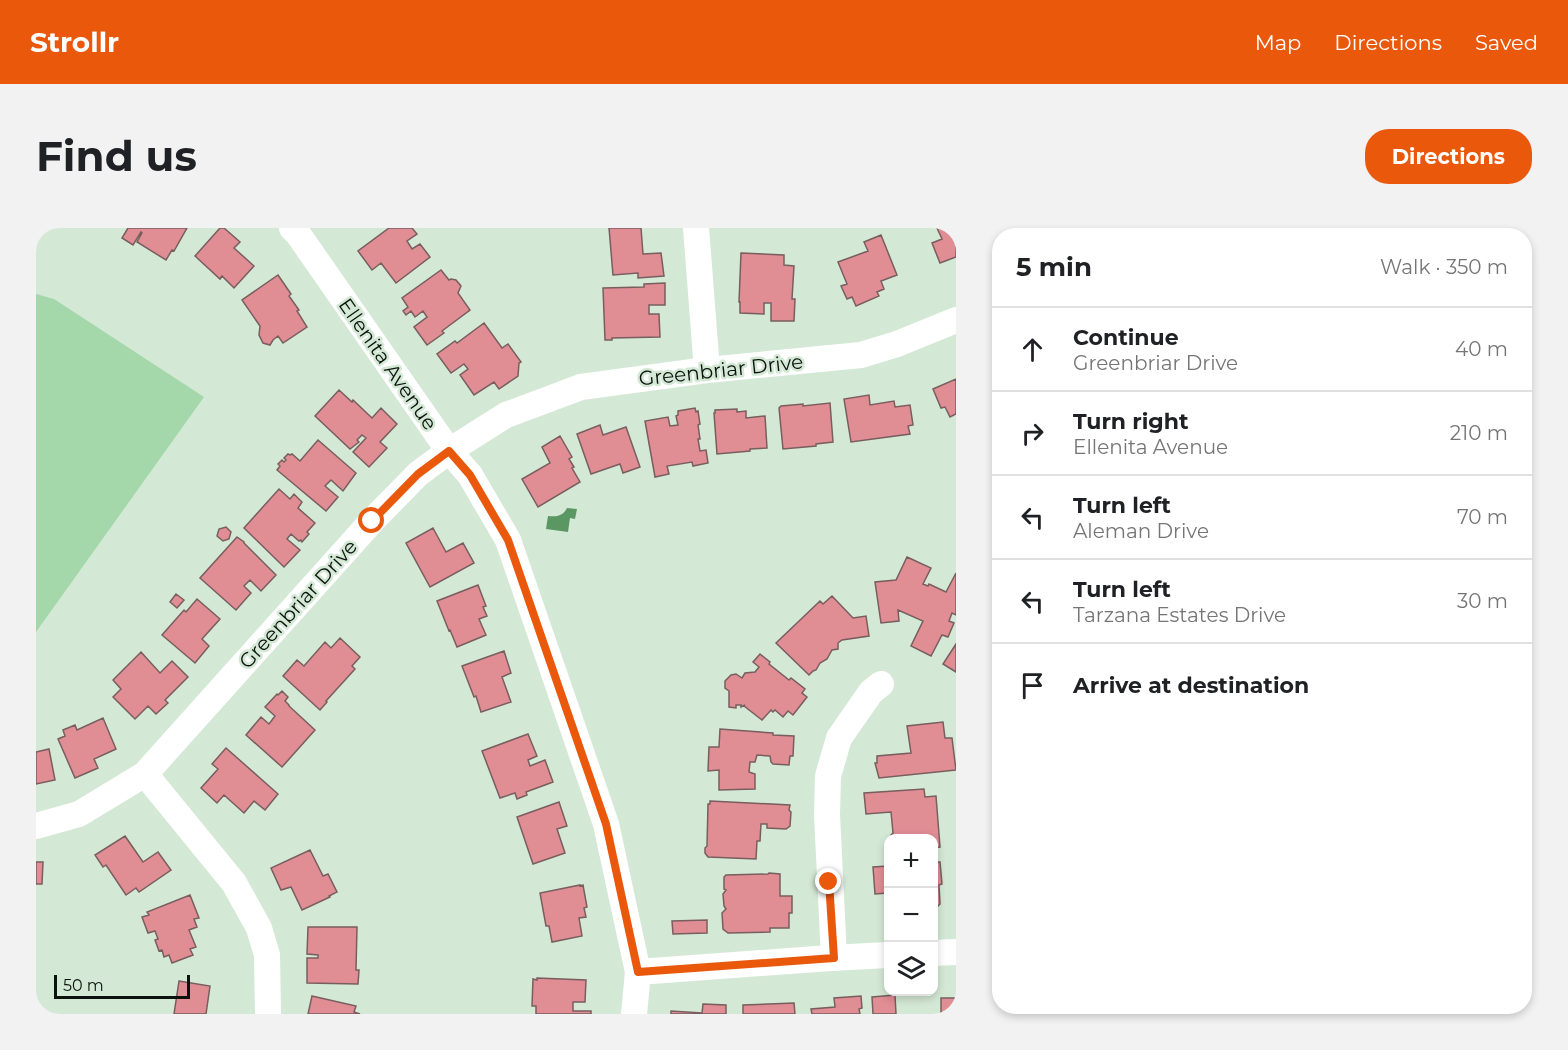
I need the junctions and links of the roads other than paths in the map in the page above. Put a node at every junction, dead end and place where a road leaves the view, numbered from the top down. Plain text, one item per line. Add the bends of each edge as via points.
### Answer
1 (292, 228) edge
2 (696, 228) edge
3 (956, 320) edge
4 (707, 370) junction
5 (449, 451) junction
6 (881, 684) dead end
7 (145, 774) junction
8 (36, 826) edge
9 (956, 952) edge
10 (938, 953) edge
11 (884, 956) edge
12 (834, 958) junction
13 (638, 972) junction
14 (268, 1014) edge
15 (634, 1014) edge

1 - 5 street, Ellenita Avenue
2 - 4 street
3 - 4 street, Greenbriar Drive via 861,355
4 - 5 street, Greenbriar Drive via 581,387 506,416
5 - 7 street, Greenbriar Drive via 418,474 372,521
5 - 13 street, Ellenita Avenue via 470,475 508,540 606,824
6 - 12 street via 838,738 828,776
7 - 8 street, Greenbriar Drive via 79,814
7 - 14 street via 234,883 259,928 267,955
9 - 10 street
11 - 12 street
12 - 13 street
13 - 15 street, Ellenita Avenue

